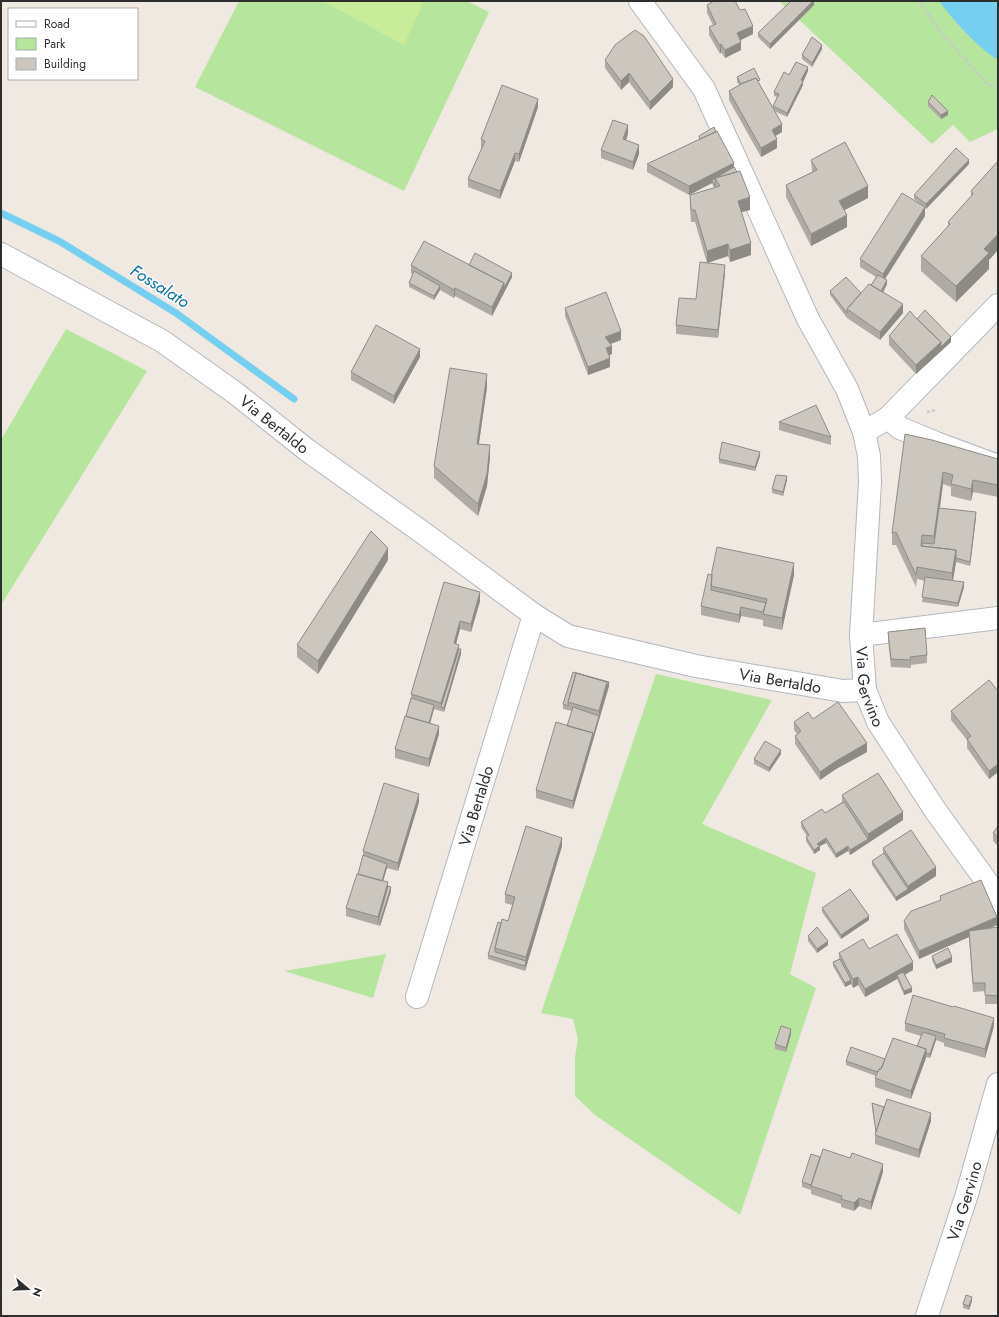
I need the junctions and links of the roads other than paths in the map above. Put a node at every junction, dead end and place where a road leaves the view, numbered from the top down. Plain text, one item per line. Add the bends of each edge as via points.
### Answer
1 (640, 1) edge
2 (1, 254) edge
3 (998, 305) edge
4 (888, 418) junction
5 (864, 432) junction
6 (998, 466) edge
7 (534, 615) junction
8 (998, 618) edge
9 (861, 635) junction
10 (854, 691) junction
11 (998, 906) edge
12 (417, 998) dead end
13 (998, 1084) edge
14 (927, 1316) edge

1 - 5 street, Via Gervino via 704,89 808,319 847,389
2 - 7 street, Via Bertaldo via 162,341
3 - 4 street
4 - 5 street
4 - 6 street via 900,428
5 - 9 street, Via Gervino via 869,456 870,482
7 - 10 street, Via Bertaldo via 568,636 696,666
7 - 12 street, Via Bertaldo
8 - 9 street
9 - 10 street, Via Gervino
10 - 11 street, Via Gervino via 878,722 986,882
13 - 14 street, Via Gervino via 967,1194

